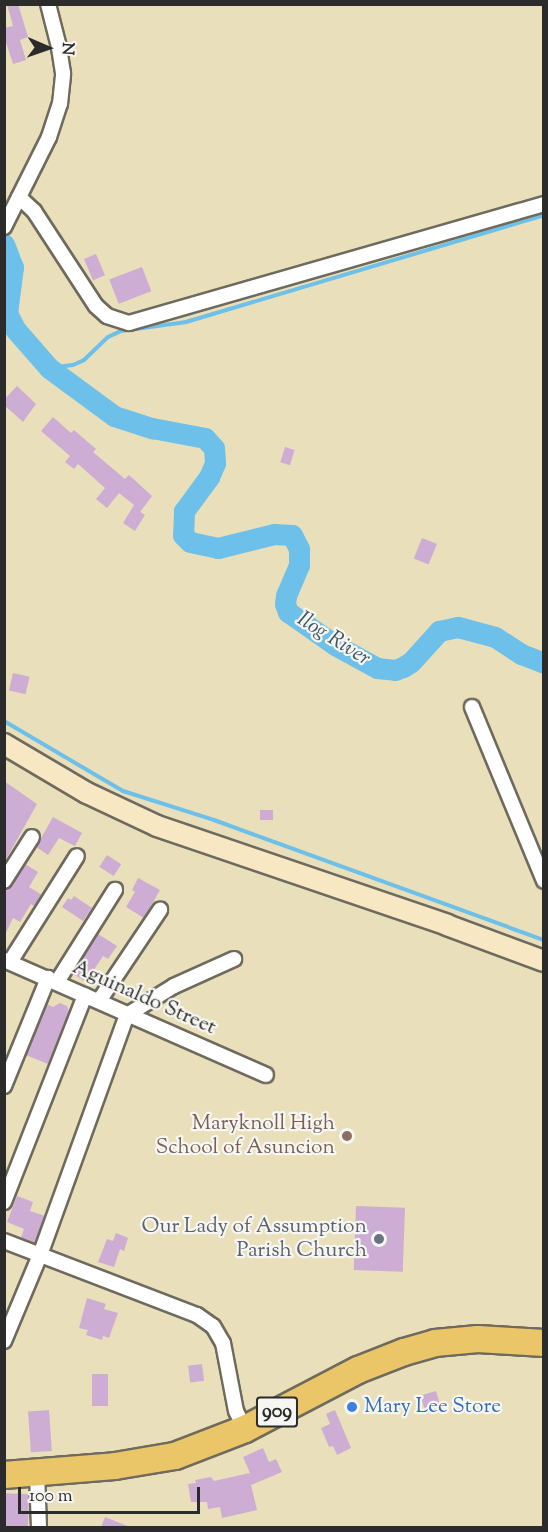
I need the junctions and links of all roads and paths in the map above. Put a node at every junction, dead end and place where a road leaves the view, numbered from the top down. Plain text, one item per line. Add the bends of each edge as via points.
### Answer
1 (48, 4) edge
2 (16, 203) junction
3 (543, 204) edge
4 (4, 227) edge
5 (472, 707) dead end
6 (4, 744) edge
7 (32, 837) dead end
8 (77, 856) dead end
9 (4, 881) edge
10 (543, 881) edge
11 (115, 890) dead end
12 (160, 910) dead end
13 (234, 959) dead end
14 (7, 961) edge
15 (543, 961) edge
16 (53, 980) junction
17 (85, 995) junction
18 (99, 1001) junction
19 (127, 1015) junction
20 (266, 1075) dead end
21 (4, 1086) edge
22 (4, 1202) edge
23 (4, 1241) edge
24 (40, 1255) junction
25 (4, 1341) edge
26 (543, 1343) edge
27 (543, 1357) edge
28 (247, 1434) junction
29 (4, 1475) edge
30 (37, 1478) junction
31 (4, 1485) edge
32 (39, 1527) edge

1 - 2 street via 60,47 60,104
2 - 3 street via 38,216 96,306 107,316 129,323
2 - 4 street
5 - 10 street
6 - 15 street via 87,793 158,826
7 - 9 street
8 - 14 street
11 - 16 street
12 - 18 street
13 - 19 street via 174,986
14 - 16 street, Aguinaldo Street
16 - 17 street, Aguinaldo Street
16 - 21 street
17 - 18 street, Aguinaldo Street
17 - 22 street
18 - 19 street, Aguinaldo Street
19 - 20 street, Aguinaldo Street
19 - 24 street
23 - 24 street
24 - 25 street
24 - 28 street via 197,1315 213,1326 223,1343 236,1411
26 - 28 highway, 909 via 478,1339 435,1343 404,1352 358,1370
27 - 28 highway, 909 via 479,1354 409,1364
28 - 30 highway, 909 via 176,1462 115,1466
29 - 30 highway, 909
30 - 31 highway, 909
30 - 32 street

